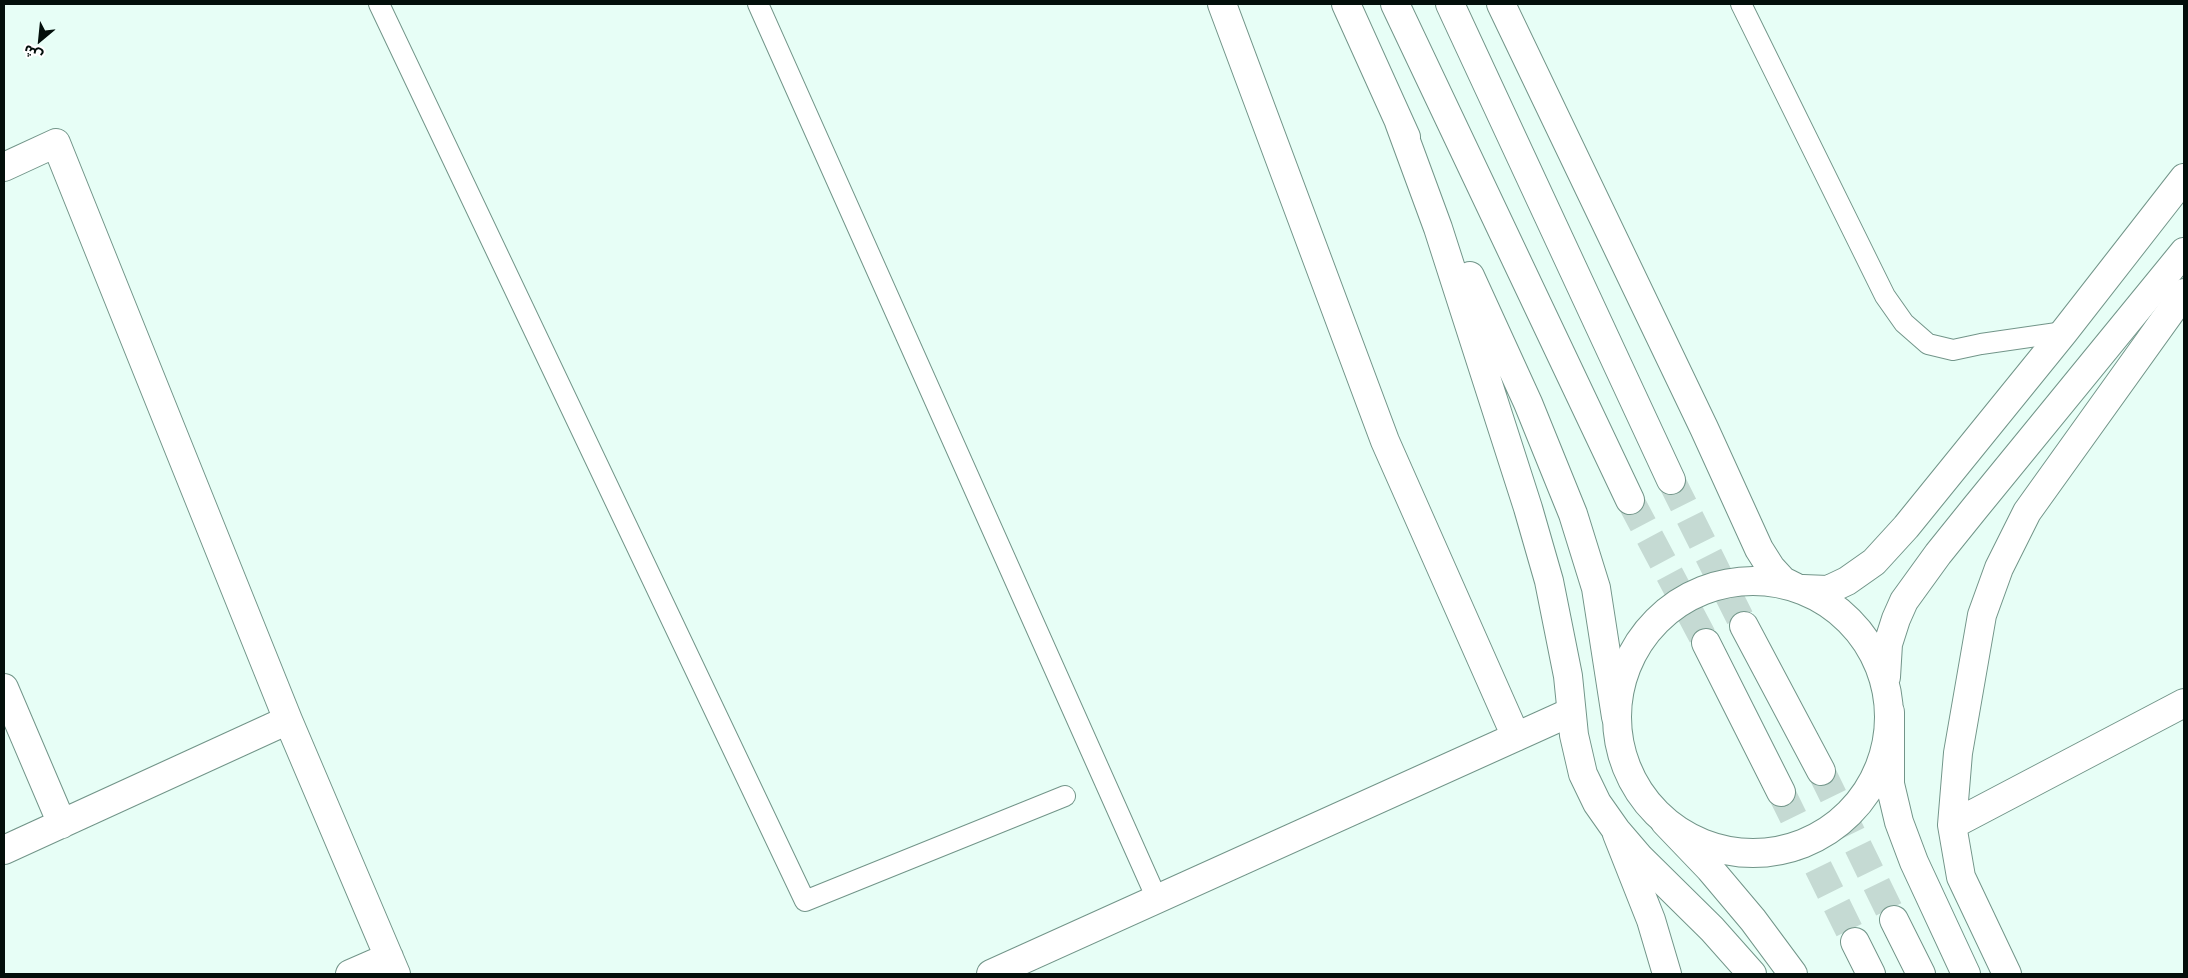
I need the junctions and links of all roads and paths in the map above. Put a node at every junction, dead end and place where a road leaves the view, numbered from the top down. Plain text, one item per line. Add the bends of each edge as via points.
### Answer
1 (379, 4) edge
2 (758, 4) edge
3 (1222, 4) edge
4 (1346, 4) edge
5 (1395, 4) edge
6 (1450, 4) edge
7 (1501, 4) edge
8 (1741, 4) edge
9 (1399, 122) junction
10 (4, 167) edge
11 (2184, 178) edge
12 (2184, 252) edge
13 (2184, 293) edge
14 (2064, 332) junction
15 (1671, 480) tunnel mouth
16 (1630, 500) tunnel mouth
17 (1799, 588) junction
18 (1744, 626) tunnel mouth
19 (1706, 643) tunnel mouth
20 (1885, 681) junction
21 (4, 688) edge
22 (2184, 703) edge
23 (1571, 712) junction
24 (1890, 712) junction
25 (1616, 717) junction
26 (288, 720) junction
27 (1516, 737) junction
28 (1821, 771) tunnel mouth
29 (1781, 792) tunnel mouth
30 (1065, 796) dead end
31 (1665, 822) junction
32 (62, 824) junction
33 (1952, 825) junction
34 (1616, 830) junction
35 (4, 850) edge
36 (1157, 900) junction
37 (1894, 920) tunnel mouth
38 (1855, 942) tunnel mouth
39 (392, 965) edge
40 (350, 974) edge
41 (991, 974) edge
42 (1667, 974) edge
43 (1752, 974) edge
44 (1793, 974) edge
45 (1871, 974) edge
46 (1921, 974) edge
47 (1966, 974) edge
48 (2008, 974) edge

1 - 30 lane via 805,901
2 - 36 lane
3 - 27 main road via 1385,441
4 - 9 main road
5 - 16 main road
6 - 15 main road
7 - 17 main road via 1759,549 1783,581
8 - 14 lane via 1885,296 1904,323 1928,344 1953,350
9 - 23 main road via 1438,228 1528,508 1549,581 1568,676
9 - 25 main road via 1528,403 1573,514 1596,588
10 - 26 main road via 56,143
11 - 14 main road
12 - 20 main road via 1938,554 1904,602 1888,644
13 - 33 main road via 2027,512 1998,568 1982,614 1958,753
14 - 17 main road via 1874,562 1828,590
17 - 20 main road via 1821,598 1851,621 1873,652
17 - 25 main road via 1764,580 1735,581 1708,587 1682,600 1660,616 1641,638 1627,662 1619,689
18 - 28 main road
19 - 29 main road
20 - 24 main road
21 - 32 main road
22 - 33 main road
23 - 27 main road
23 - 34 main road via 1583,774 1597,803
24 - 31 main road via 1888,744 1877,777 1857,807 1831,830 1799,846 1764,854 1729,852 1695,841
24 - 47 main road via 1890,784 1899,822
25 - 31 main road via 1622,756 1638,792
26 - 32 main road
26 - 39 main road
27 - 36 main road
31 - 44 main road via 1754,920
32 - 35 main road
33 - 48 main road via 1961,877
34 - 42 main road via 1651,920
34 - 43 main road
36 - 41 main road
37 - 46 main road
38 - 45 main road
39 - 40 main road

